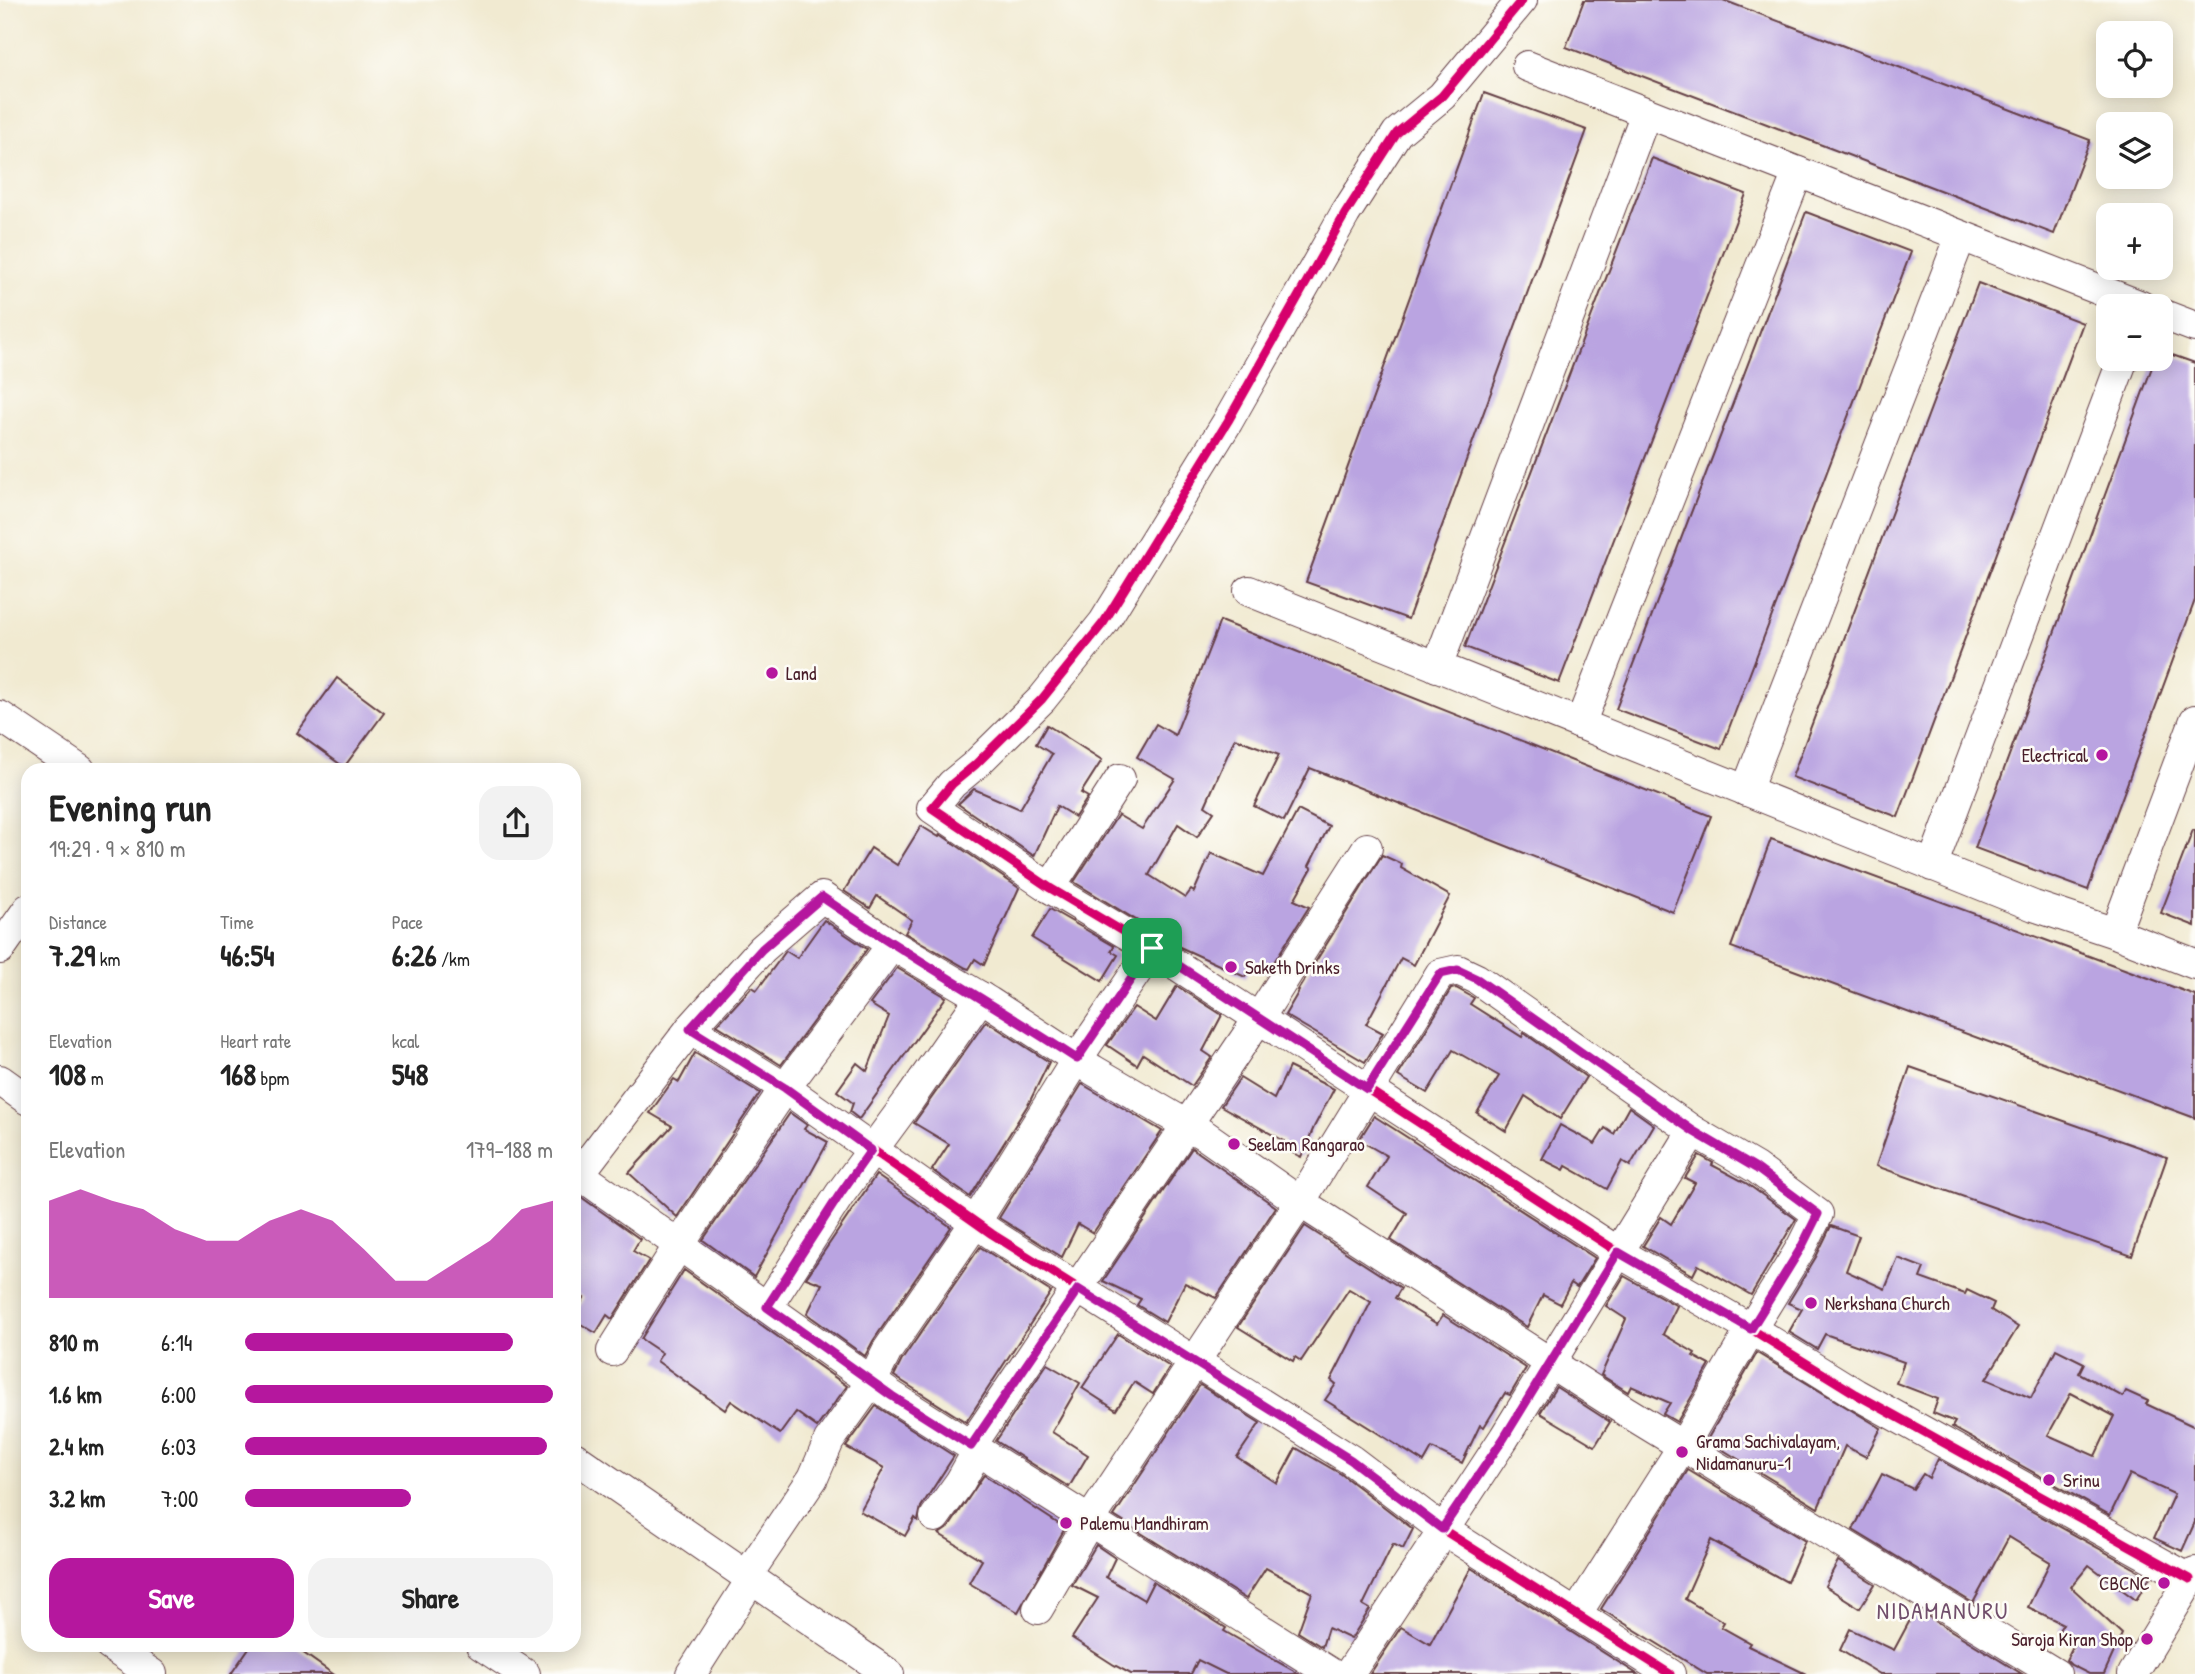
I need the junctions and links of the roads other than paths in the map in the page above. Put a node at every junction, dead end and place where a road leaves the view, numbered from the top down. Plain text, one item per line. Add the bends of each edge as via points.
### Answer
1 (1522, 0) edge
2 (1527, 66) dead end
3 (1646, 113) junction
4 (1798, 172) junction
5 (1961, 236) junction
6 (2110, 294) edge
7 (2173, 319) edge
8 (2195, 327) edge
9 (2118, 371) edge
10 (1249, 591) dead end
11 (1437, 667) junction
12 (0, 716) edge
13 (2195, 720) edge
14 (1580, 724) junction
15 (70, 763) edge
16 (1121, 779) dead end
17 (1746, 791) junction
18 (1367, 848) dead end
19 (1932, 866) junction
20 (1050, 888) junction
21 (21, 919) edge
22 (2115, 933) junction
23 (892, 945) junction
24 (1152, 948) junction
25 (0, 950) edge
26 (2195, 964) edge
27 (981, 997) junction
28 (1259, 1018) junction
29 (690, 1029) junction
30 (1077, 1059) junction
31 (0, 1080) edge
32 (785, 1088) junction
33 (1367, 1089) junction
34 (21, 1095) edge
35 (1187, 1127) junction
36 (1693, 1131) junction
37 (871, 1150) junction
38 (581, 1166) edge
39 (581, 1176) edge
40 (1300, 1202) junction
41 (975, 1223) junction
42 (679, 1245) junction
43 (1618, 1252) junction
44 (1078, 1289) junction
45 (767, 1307) junction
46 (1751, 1329) junction
47 (612, 1351) dead end
48 (1550, 1361) junction
49 (1195, 1362) junction
50 (872, 1381) junction
51 (1683, 1446) junction
52 (974, 1448) junction
53 (581, 1462) edge
54 (934, 1517) dead end
55 (1090, 1520) junction
56 (1442, 1529) junction
57 (2193, 1575) edge
58 (749, 1579) junction
59 (1038, 1609) dead end
60 (1577, 1613) junction
61 (119, 1652) edge
62 (492, 1652) edge
63 (152, 1674) edge
64 (525, 1674) edge
65 (691, 1674) edge
66 (889, 1674) edge
67 (1332, 1674) edge
68 (1349, 1674) edge
69 (1670, 1674) edge
70 (2056, 1674) edge
71 (2133, 1674) edge

1 - 20 street via 1442,96 1397,133 1104,622 1042,699 932,808
2 - 3 street
3 - 4 street
3 - 11 street
4 - 5 street
4 - 14 street
5 - 6 street
5 - 17 street
7 - 8 street
9 - 19 street
10 - 11 street
11 - 14 street
12 - 15 street
13 - 22 street
14 - 17 street
16 - 20 street
17 - 19 street
18 - 28 street
19 - 22 street
20 - 24 street
21 - 25 street
22 - 26 street
23 - 27 street
23 - 29 street via 822,897 762,949
23 - 32 street
24 - 28 street
24 - 30 street
27 - 30 street
27 - 37 street
28 - 33 street
28 - 35 street
29 - 32 street
29 - 38 street
30 - 35 street
30 - 41 street
31 - 34 street
32 - 37 street
32 - 42 street
33 - 36 street via 1440,974 1458,970
33 - 40 street
33 - 43 street
35 - 40 street
35 - 44 street
36 - 43 street
36 - 46 street via 1756,1168 1818,1214
37 - 41 street
37 - 45 street
39 - 42 street
40 - 48 street
40 - 49 street
41 - 44 street
41 - 50 street via 887,1351
42 - 45 street
42 - 47 street
43 - 46 street
43 - 48 street
44 - 49 street
44 - 52 street
45 - 50 street
46 - 51 street
46 - 57 street via 1856,1394
48 - 51 street
48 - 56 street
49 - 55 street
49 - 56 street via 1351,1460
50 - 52 street
50 - 58 street via 829,1441 813,1478
51 - 60 street
51 - 70 street
52 - 54 street via 960,1482
52 - 55 street
53 - 58 street
55 - 59 street
55 - 67 street
56 - 60 street
56 - 68 street
57 - 71 street
58 - 65 street
58 - 66 street
60 - 69 street
61 - 63 street
62 - 64 street

